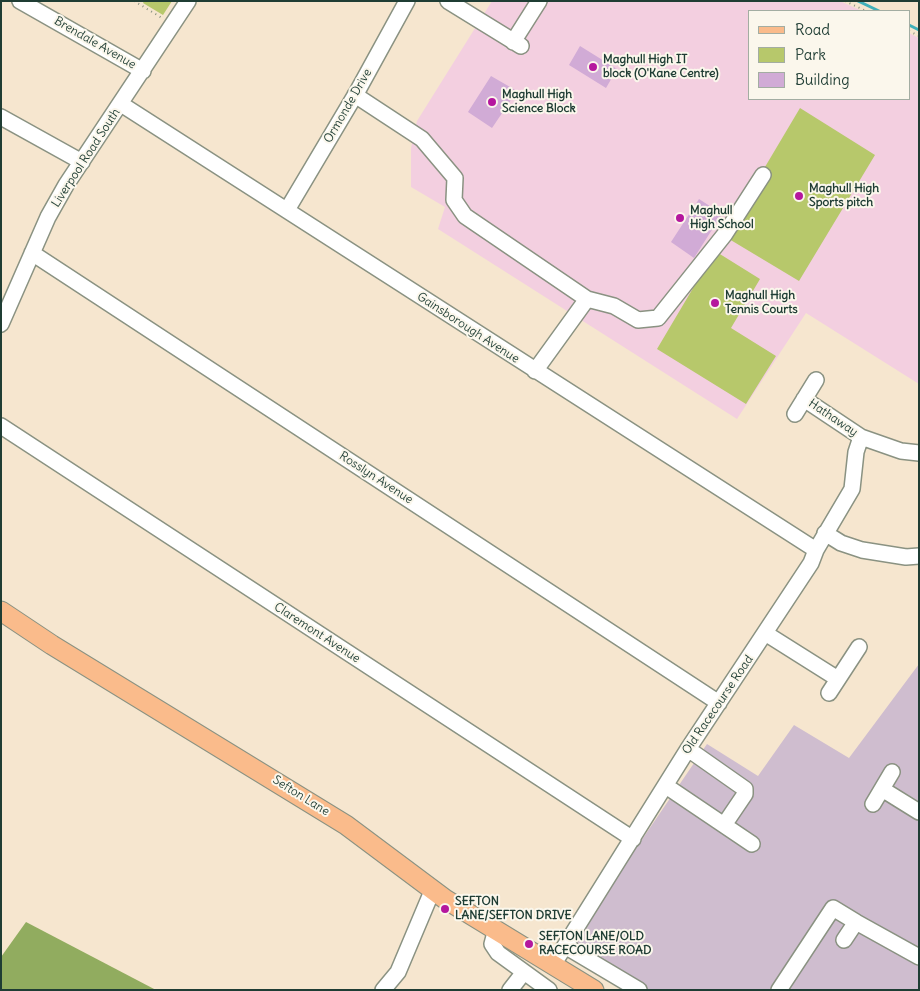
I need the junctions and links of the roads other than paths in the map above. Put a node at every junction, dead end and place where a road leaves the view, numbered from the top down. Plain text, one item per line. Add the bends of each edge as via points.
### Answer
1 (20, 1) edge
2 (188, 1) edge
3 (407, 1) edge
4 (448, 1) edge
5 (539, 1) edge
6 (143, 71) junction
7 (355, 95) junction
8 (121, 104) junction
9 (1, 117) edge
10 (82, 162) junction
11 (763, 175) dead end
12 (286, 210) junction
13 (32, 253) junction
14 (587, 299) junction
15 (2, 323) edge
16 (534, 371) junction
17 (816, 380) dead end
18 (804, 398) junction
19 (795, 414) dead end
20 (1, 426) edge
21 (861, 437) junction
22 (919, 453) edge
23 (825, 533) junction
24 (816, 550) junction
25 (919, 556) edge
26 (1, 611) edge
27 (765, 633) junction
28 (859, 647) dead end
29 (838, 679) junction
30 (829, 693) dead end
31 (720, 703) junction
32 (688, 749) junction
33 (892, 772) dead end
34 (666, 786) junction
35 (882, 789) junction
36 (873, 804) dead end
37 (919, 812) edge
38 (724, 825) junction
39 (633, 839) junction
40 (752, 844) dead end
41 (433, 889) junction
42 (856, 922) junction
43 (496, 929) junction
44 (844, 940) dead end
45 (565, 946) junction
46 (919, 957) edge
47 (554, 965) junction
48 (524, 972) junction
49 (383, 990) edge
50 (510, 990) edge
51 (549, 990) edge
52 (594, 990) edge
53 (639, 990) edge
54 (779, 990) edge

1 - 6 street, Brendale Avenue
2 - 6 street, Liverpool Road South
3 - 7 street, Ormonde Drive
4 - 5 street via 517,44
6 - 8 street, Liverpool Road South
7 - 12 street, Ormonde Drive
7 - 14 street via 422,139 455,178 454,200 460,212
8 - 10 street, Liverpool Road South
8 - 12 street, Gainsborough Avenue
9 - 10 street
10 - 13 street, Liverpool Road South via 48,218
11 - 14 street via 725,234 658,318 638,320 614,306
12 - 16 street, Gainsborough Avenue
13 - 15 street, Liverpool Road South
13 - 31 street, Rosslyn Avenue
14 - 16 street
16 - 24 street, Gainsborough Avenue
17 - 18 street, Hathaway
18 - 19 street, Hathaway
18 - 21 street, Hathaway
20 - 39 street, Claremont Avenue
21 - 22 street, Hathaway via 894,449
21 - 23 street, Old Racecourse Road via 852,489
23 - 24 street, Old Racecourse Road
23 - 25 street via 862,550
24 - 27 street, Old Racecourse Road via 811,564
26 - 41 main road, Sefton Lane via 346,824
27 - 29 street
27 - 31 street, Old Racecourse Road
28 - 29 street
29 - 30 street
31 - 32 street, Old Racecourse Road
32 - 34 street, Old Racecourse Road
32 - 38 street via 746,789
33 - 35 street
34 - 38 street
34 - 39 street, Old Racecourse Road
35 - 36 street
35 - 37 street
38 - 40 street
39 - 45 street, Old Racecourse Road
41 - 43 main road, Sefton Lane
41 - 49 street via 398,972
42 - 44 street
42 - 46 street
42 - 54 street via 833,908
43 - 47 main road, Sefton Lane
43 - 48 street via 492,944 498,954
45 - 47 street, Old Racecourse Road
45 - 53 street
47 - 52 main road, Sefton Lane
48 - 50 street
48 - 51 street

